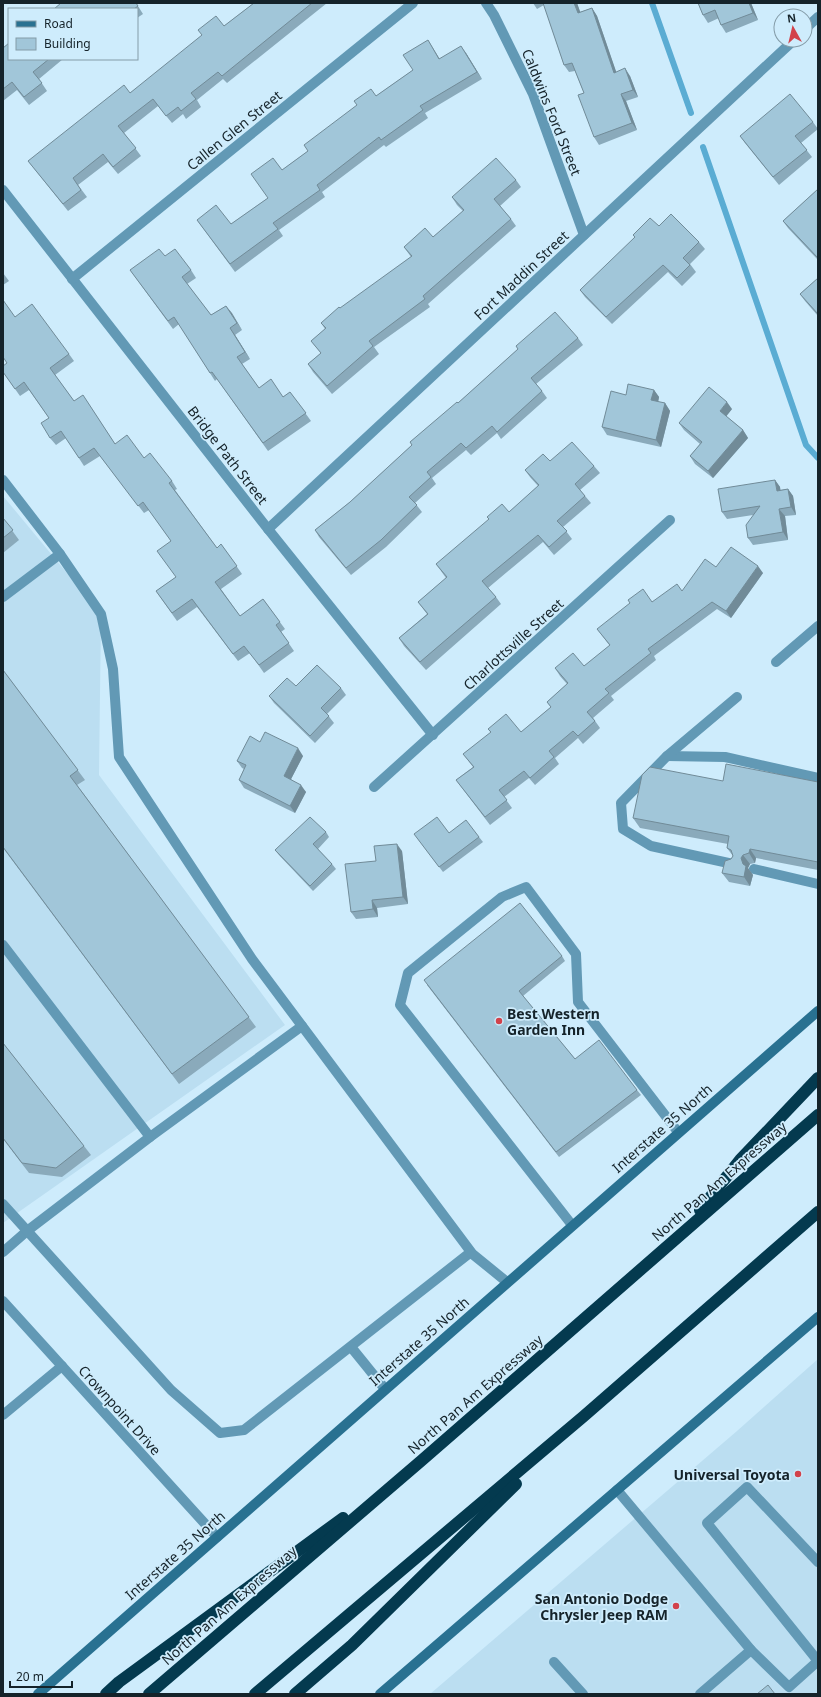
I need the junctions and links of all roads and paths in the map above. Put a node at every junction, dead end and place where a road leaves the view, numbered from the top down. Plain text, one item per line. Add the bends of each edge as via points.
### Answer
1 (414, 3) edge
2 (486, 3) edge
3 (785, 48) edge
4 (3, 190) edge
5 (584, 235) junction
6 (72, 279) junction
7 (3, 480) edge
8 (670, 520) dead end
9 (268, 530) junction
10 (60, 554) junction
11 (3, 597) edge
12 (818, 626) edge
13 (776, 662) dead end
14 (737, 697) dead end
15 (433, 736) junction
16 (667, 756) junction
17 (818, 778) edge
18 (374, 787) dead end
19 (733, 864) edge
20 (754, 869) edge
21 (818, 884) edge
22 (3, 945) edge
23 (818, 1011) edge
24 (302, 1026) junction
25 (818, 1078) edge
26 (818, 1115) edge
27 (678, 1132) junction
28 (150, 1138) junction
29 (3, 1204) edge
30 (818, 1212) edge
31 (572, 1225) junction
32 (27, 1231) junction
33 (679, 1236) junction
34 (3, 1252) edge
35 (470, 1252) junction
36 (507, 1282) junction
37 (3, 1302) edge
38 (818, 1317) edge
39 (350, 1347) junction
40 (62, 1366) junction
41 (385, 1389) junction
42 (3, 1415) edge
43 (584, 1416) junction
44 (421, 1461) junction
45 (617, 1490) junction
46 (217, 1537) junction
47 (818, 1562) edge
48 (751, 1650) junction
49 (818, 1661) edge
50 (554, 1662) dead end
51 (38, 1694) edge
52 (106, 1694) edge
53 (149, 1694) edge
54 (255, 1694) edge
55 (296, 1694) edge
56 (380, 1694) edge
57 (583, 1694) edge
58 (700, 1694) edge

1 - 6 street, Callen Glen Street
2 - 5 street, Caldwins Ford Street via 533,94
3 - 5 street, Fort Maddin Street
4 - 6 street, Bridge Path Street
5 - 9 street, Fort Maddin Street
6 - 9 street, Bridge Path Street
7 - 10 street
8 - 15 street, Charlottsville Street
9 - 15 street, Bridge Path Street
10 - 11 street
10 - 24 street via 101,614 113,669 119,757 252,959
12 - 13 street
14 - 16 street
15 - 18 street, Charlottsville Street
16 - 17 street via 725,757
16 - 19 street via 621,803 623,829 651,846
20 - 21 street
22 - 28 street
23 - 27 main road, Interstate 35 North
24 - 28 street
24 - 35 street
25 - 33 highway via 740,1160
26 - 33 highway, North Pan Am Expressway
27 - 31 main road, Interstate 35 North
27 - 31 street via 578,1002 576,954 526,887 502,897 408,973 400,1004
28 - 32 street
29 - 32 street
30 - 43 highway
31 - 36 main road, Interstate 35 North
32 - 34 street
32 - 39 street via 171,1390 220,1433 244,1430
33 - 44 highway, North Pan Am Expressway
35 - 36 street
35 - 39 street
36 - 41 main road, Interstate 35 North
37 - 40 street, Crownpoint Drive
38 - 45 main road
39 - 41 street
40 - 42 street
40 - 46 street, Crownpoint Drive
41 - 46 main road, Interstate 35 North
43 - 54 highway
43 - 55 highway via 352,1645
44 - 52 highway
44 - 53 highway, North Pan Am Expressway
45 - 48 street
45 - 56 main road
46 - 51 main road, Interstate 35 North
47 - 49 street via 747,1487 707,1523
48 - 49 street via 789,1687
48 - 58 street
50 - 57 street

